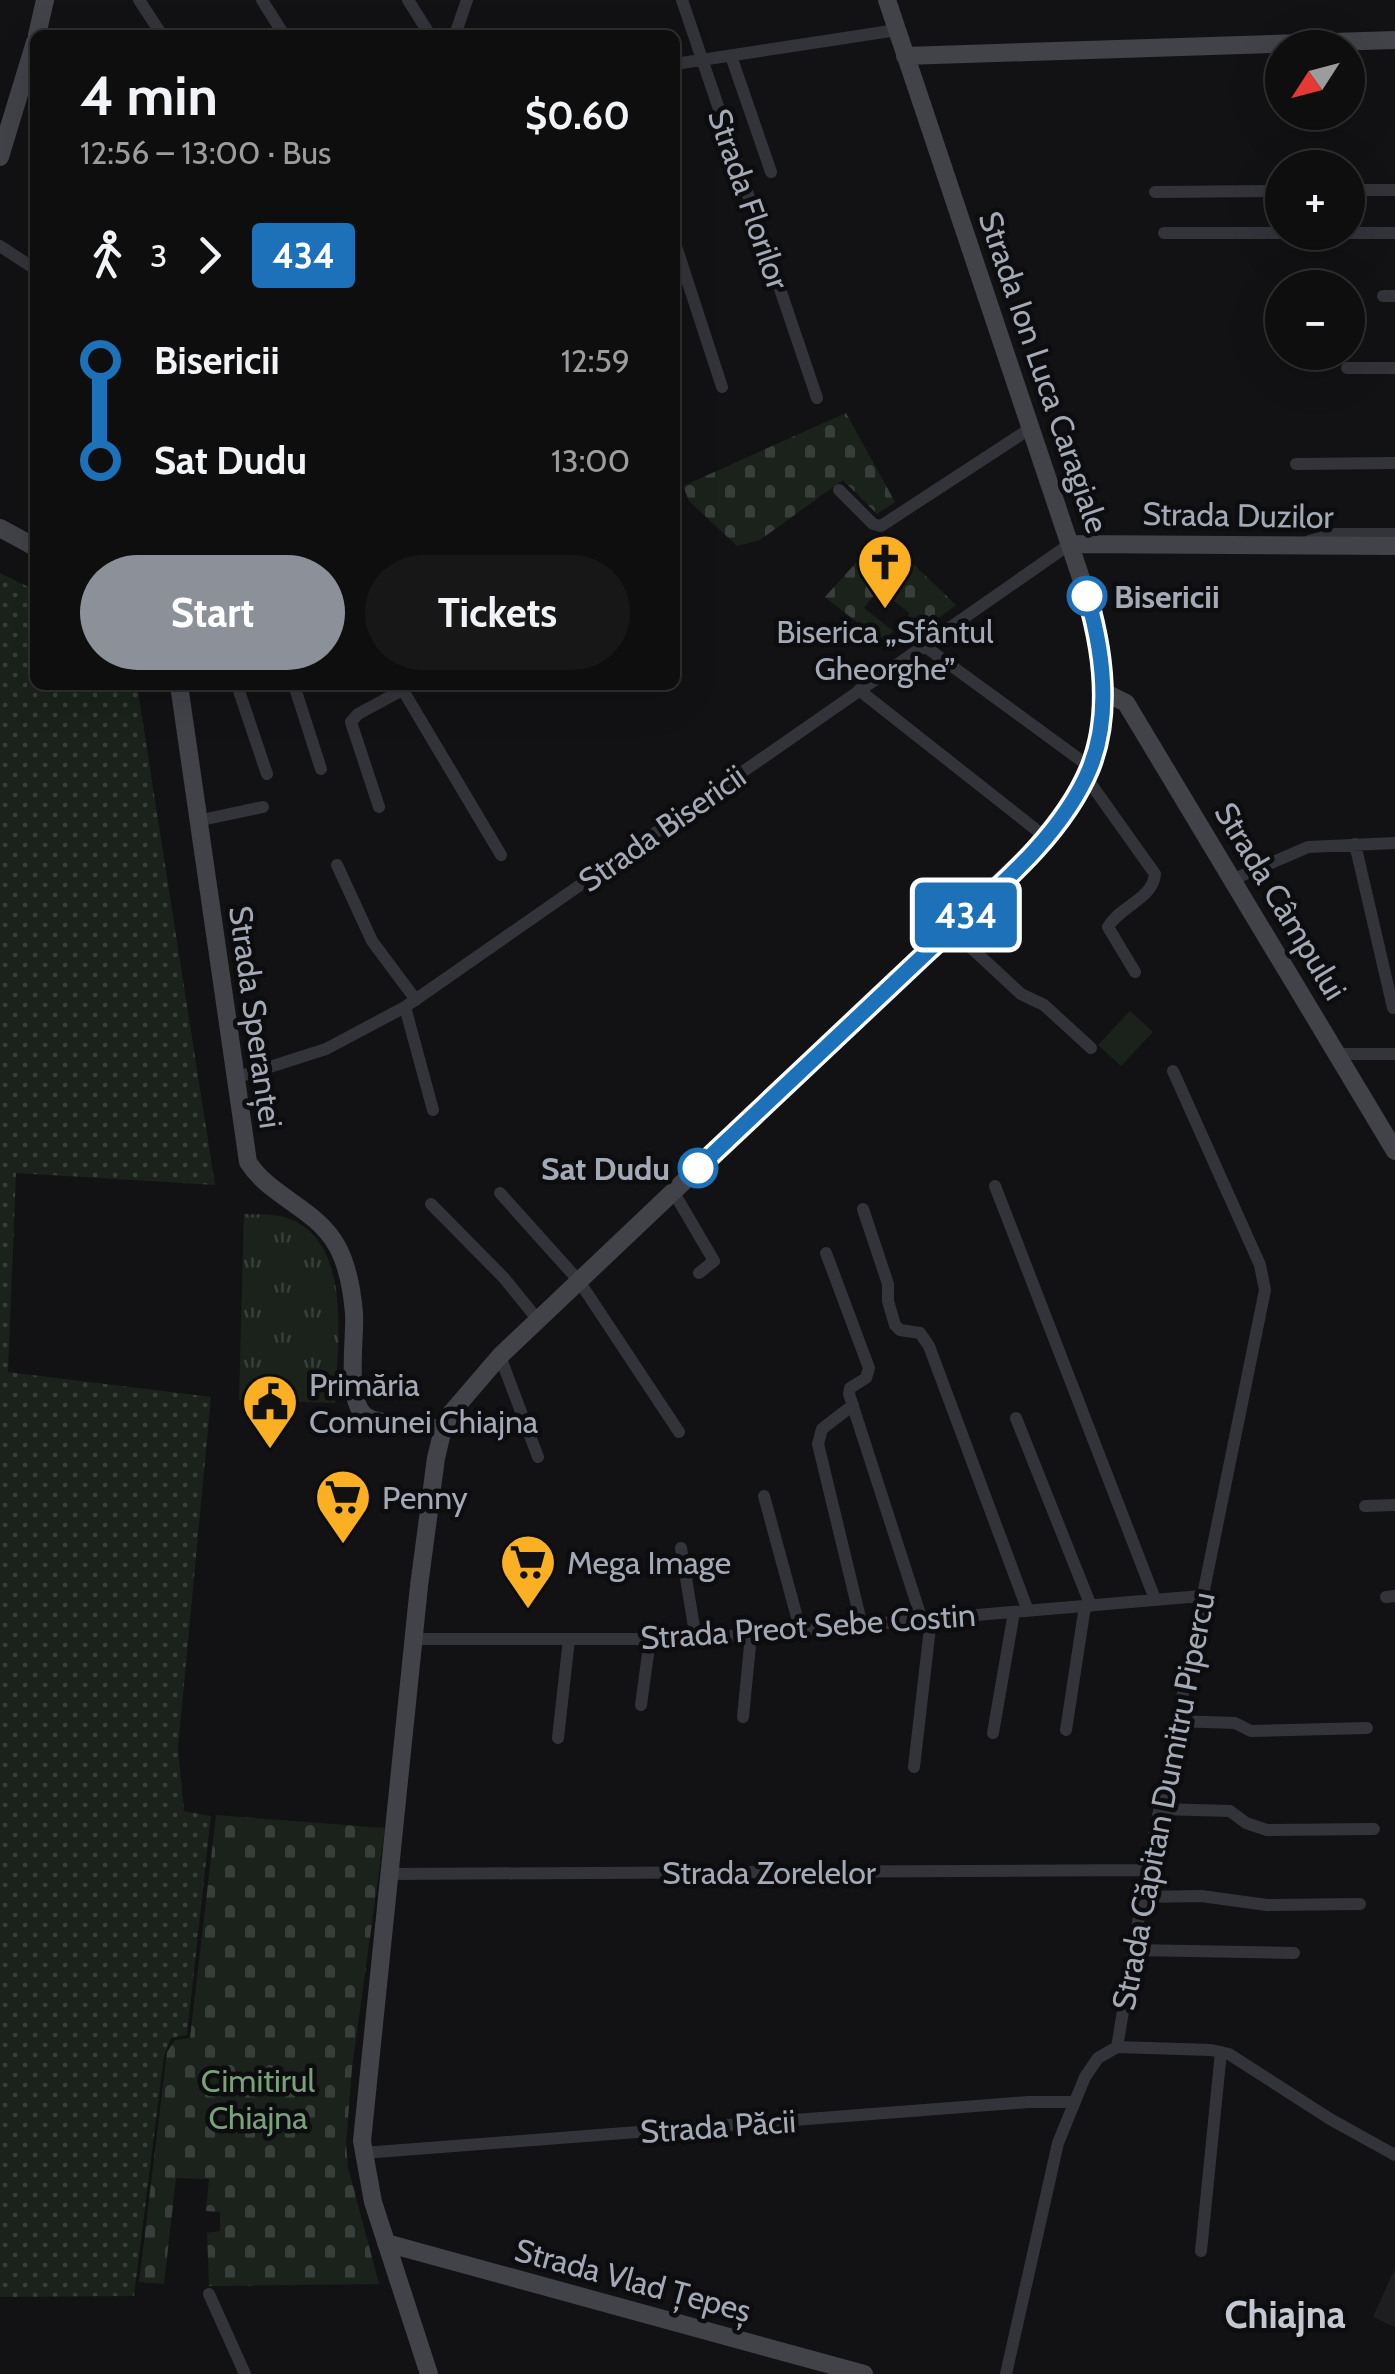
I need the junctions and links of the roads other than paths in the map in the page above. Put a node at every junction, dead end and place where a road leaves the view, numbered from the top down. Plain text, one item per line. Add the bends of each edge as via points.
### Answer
1 (45, 0) edge
2 (139, 0) edge
3 (262, 0) edge
4 (408, 0) edge
5 (467, 0) edge
6 (682, 0) edge
7 (887, 0) edge
8 (38, 30) edge
9 (159, 30) edge
10 (281, 30) edge
11 (427, 30) edge
12 (457, 30) edge
13 (897, 30) junction
14 (1395, 40) edge
15 (731, 56) junction
16 (905, 56) junction
17 (30, 58) edge
18 (702, 60) junction
19 (680, 63) edge
20 (0, 157) edge
21 (771, 172) dead end
22 (1365, 190) edge
23 (1395, 190) edge
24 (1265, 191) edge
25 (1155, 192) dead end
26 (1164, 233) dead end
27 (1395, 233) edge
28 (0, 246) edge
29 (680, 258) edge
30 (30, 266) edge
31 (1365, 368) edge
32 (1395, 368) edge
33 (722, 387) dead end
34 (816, 398) dead end
35 (1031, 428) junction
36 (1395, 462) edge
37 (1296, 464) dead end
38 (839, 490) dead end
39 (0, 528) edge
40 (1395, 534) edge
41 (1075, 543) junction
42 (30, 544) edge
43 (1297, 544) junction
44 (1395, 546) edge
45 (923, 645) junction
46 (180, 690) edge
47 (240, 690) edge
48 (296, 690) edge
49 (402, 690) edge
50 (407, 690) edge
51 (860, 690) junction
52 (1104, 692) junction
53 (321, 769) dead end
54 (1088, 772) junction
55 (267, 774) dead end
56 (263, 806) dead end
57 (380, 807) dead end
58 (198, 821) junction
59 (1044, 836) junction
60 (1395, 843) edge
61 (1355, 844) junction
62 (501, 855) dead end
63 (337, 865) dead end
64 (1234, 879) junction
65 (951, 929) junction
66 (1134, 972) dead end
67 (410, 1004) junction
68 (1393, 1008) edge
69 (1091, 1048) dead end
70 (1337, 1054) junction
71 (1395, 1054) edge
72 (1174, 1070) dead end
73 (235, 1078) junction
74 (434, 1110) dead end
75 (1395, 1151) edge
76 (995, 1186) dead end
77 (674, 1191) junction
78 (500, 1194) dead end
79 (431, 1204) dead end
80 (864, 1209) dead end
81 (826, 1254) dead end
82 (699, 1273) dead end
83 (579, 1282) junction
84 (538, 1320) junction
85 (500, 1356) junction
86 (852, 1405) junction
87 (1016, 1418) dead end
88 (443, 1429) junction
89 (679, 1432) dead end
90 (538, 1458) dead end
91 (764, 1496) dead end
92 (1395, 1504) edge
93 (1366, 1506) dead end
94 (680, 1548) dead end
95 (1200, 1596) junction
96 (1156, 1600) junction
97 (1088, 1606) junction
98 (1028, 1611) junction
99 (1014, 1612) junction
100 (927, 1619) junction
101 (862, 1626) junction
102 (801, 1632) junction
103 (752, 1635) junction
104 (696, 1638) junction
105 (415, 1639) junction
106 (650, 1639) junction
107 (568, 1640) junction
108 (641, 1705) dead end
109 (743, 1717) dead end
110 (1176, 1721) junction
111 (1367, 1728) dead end
112 (1066, 1730) dead end
113 (993, 1734) dead end
114 (558, 1738) dead end
115 (914, 1766) dead end
116 (1159, 1809) junction
117 (1374, 1830) dead end
118 (1147, 1870) junction
119 (392, 1874) junction
120 (1142, 1897) junction
121 (1360, 1904) dead end
122 (1134, 1950) junction
123 (1294, 1952) dead end
124 (1118, 2047) junction
125 (1222, 2052) junction
126 (1073, 2102) junction
127 (363, 2153) junction
128 (1395, 2154) edge
129 (386, 2243) junction
130 (1201, 2251) dead end
131 (209, 2294) dead end
132 (244, 2374) edge
133 (429, 2374) edge
134 (864, 2374) edge
135 (1006, 2374) edge

1 - 8 street
2 - 9 street
3 - 10 street
4 - 11 street
5 - 12 street
6 - 18 street, Strada Florilor
7 - 13 street, Strada Ion Luca Caragiale
13 - 15 street
13 - 16 street, Strada Ion Luca Caragiale
14 - 16 street
15 - 18 street
15 - 21 street
16 - 35 street, Strada Ion Luca Caragiale
17 - 20 street
18 - 19 street
18 - 34 street, Strada Florilor
22 - 23 street
24 - 25 street
26 - 27 street
28 - 30 street
29 - 33 street
31 - 32 street
35 - 38 street via 880,526
35 - 41 street, Strada Ion Luca Caragiale
36 - 37 street
39 - 42 street
40 - 43 street via 1334,534
41 - 43 street, Strada Duzilor
41 - 45 street, Strada Bisericii
41 - 52 street, Strada Ion Luca Caragiale
43 - 44 street, Strada Duzilor
45 - 51 street, Strada Bisericii
45 - 54 street
46 - 58 street, Strada Speranței
47 - 55 street
48 - 53 street
49 - 57 street via 352,722
50 - 62 street
51 - 59 street
51 - 67 street, Strada Bisericii
52 - 54 street, Strada Ion Luca Caragiale
52 - 64 street, Strada Câmpului via 1126,703
54 - 59 street, Strada Ion Luca Caragiale
54 - 66 street via 1155,874 1151,888 1108,927
56 - 58 street
58 - 73 street, Strada Speranței
59 - 65 street, Strada Ion Luca Caragiale
60 - 61 street
61 - 64 street via 1299,849
61 - 68 street
63 - 67 street
64 - 70 street, Strada Câmpului
65 - 69 street
65 - 77 street, Strada Ion Luca Caragiale
67 - 73 street, Strada Bisericii via 326,1049
67 - 74 street
70 - 71 street
70 - 75 street, Strada Câmpului
72 - 95 street, Strada Căpitan Dumitru Pipercu via 1266,1290
73 - 88 street, Strada Speranței via 248,1162 318,1222 346,1266 360,1410
76 - 96 street
77 - 82 street via 714,1261
77 - 83 street, Strada Ion Luca Caragiale
78 - 83 street
79 - 84 street
80 - 98 street via 895,1325 920,1334 929,1346
81 - 86 street via 869,1368 850,1388
83 - 84 street, Strada Ion Luca Caragiale
83 - 89 street
84 - 85 street, Strada Ion Luca Caragiale
85 - 88 street, Strada Ion Luca Caragiale via 465,1392
85 - 90 street
86 - 100 street
86 - 101 street via 822,1429 818,1444
87 - 97 street
88 - 105 street, Strada Ion Luca Caragiale
91 - 102 street
92 - 93 street
94 - 104 street
95 - 96 street, Strada Preot Sebe Costin
95 - 110 street, Strada Căpitan Dumitru Pipercu
96 - 97 street, Strada Preot Sebe Costin
97 - 98 street, Strada Preot Sebe Costin
97 - 112 street
98 - 99 street, Strada Preot Sebe Costin
99 - 100 street, Strada Preot Sebe Costin
99 - 113 street
100 - 101 street, Strada Preot Sebe Costin
100 - 115 street
101 - 102 street, Strada Preot Sebe Costin
102 - 103 street, Strada Preot Sebe Costin
103 - 104 street, Strada Preot Sebe Costin
103 - 109 street
104 - 106 street, Strada Preot Sebe Costin
105 - 107 street, Strada Preot Sebe Costin
105 - 119 street, Strada Ion Luca Caragiale
106 - 107 street, Strada Preot Sebe Costin
106 - 108 street
107 - 114 street
110 - 111 street via 1234,1723 1250,1731
110 - 116 street, Strada Căpitan Dumitru Pipercu
116 - 117 street via 1230,1811 1267,1830
116 - 118 street, Strada Căpitan Dumitru Pipercu
118 - 119 street, Strada Zorelelor
118 - 120 street, Strada Căpitan Dumitru Pipercu
119 - 127 street, Strada Ion Luca Caragiale
120 - 121 street
120 - 122 street, Strada Căpitan Dumitru Pipercu
122 - 123 street
122 - 124 street, Strada Căpitan Dumitru Pipercu
124 - 125 street
124 - 126 street, Strada Căpitan Dumitru Pipercu via 1091,2067
125 - 128 street
125 - 130 street
126 - 127 street, Strada Păcii
126 - 135 street, Strada Căpitan Dumitru Pipercu via 1052,2164
127 - 129 street, Strada Ion Luca Caragiale
129 - 133 street, Strada Ion Luca Caragiale
129 - 134 street, Strada Vlad Țepeș
131 - 132 street

